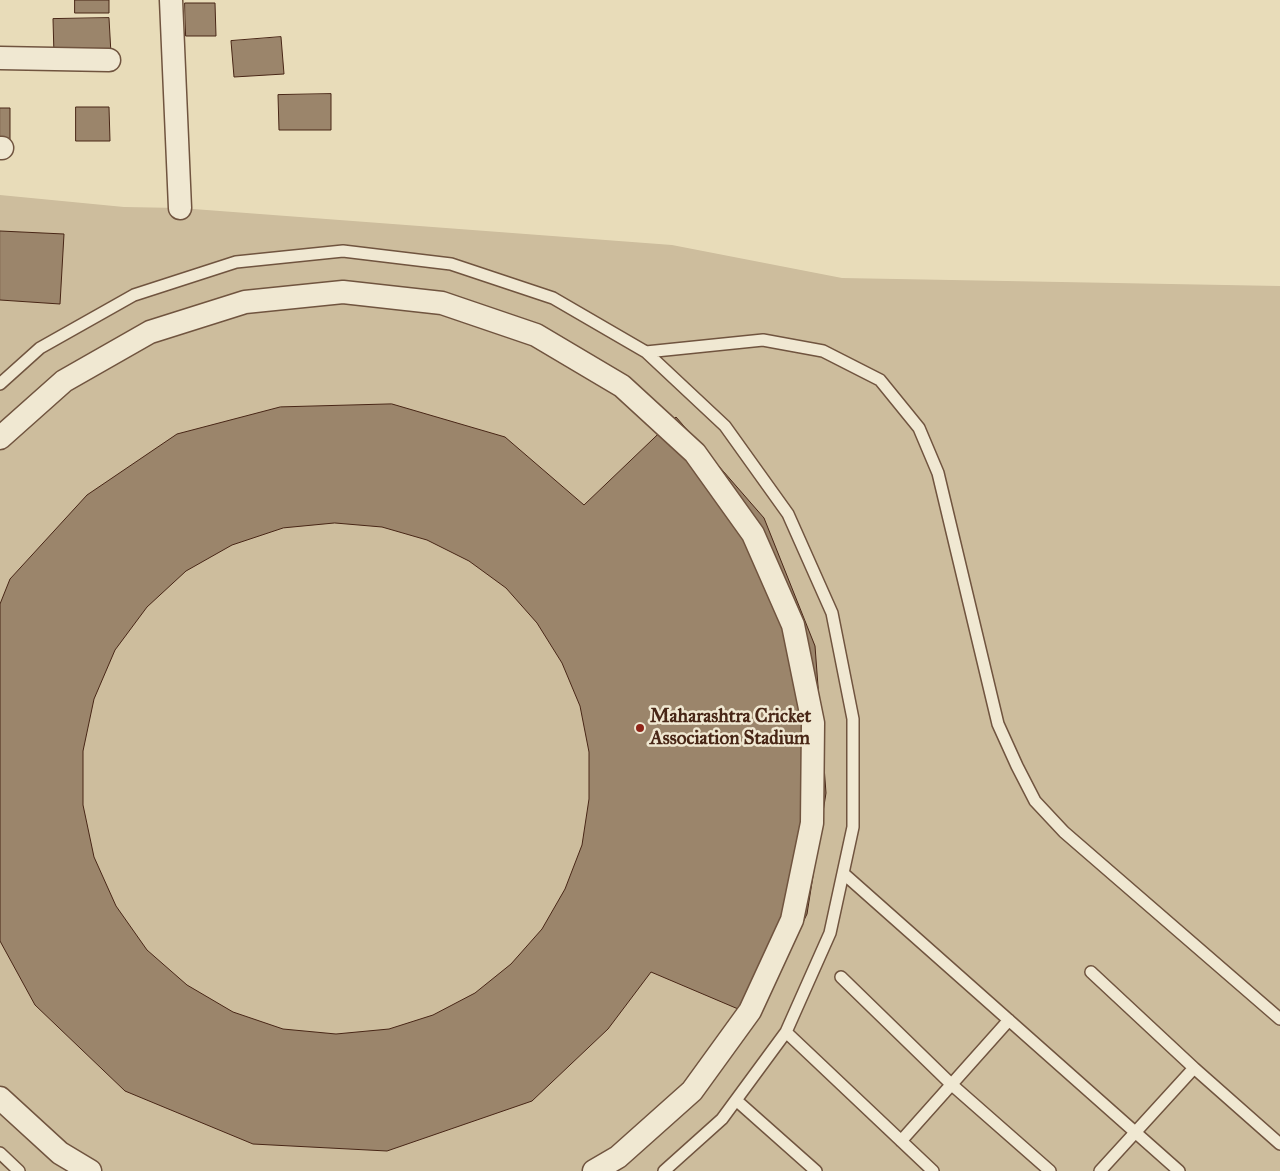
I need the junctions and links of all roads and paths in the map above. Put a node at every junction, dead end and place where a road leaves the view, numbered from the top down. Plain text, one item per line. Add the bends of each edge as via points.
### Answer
1 (171, 0) edge
2 (0, 58) edge
3 (109, 60) dead end
4 (180, 208) dead end
5 (646, 352) junction
6 (0, 384) edge
7 (0, 438) edge
8 (843, 873) junction
9 (1091, 972) dead end
10 (841, 978) dead end
11 (1280, 1019) edge
12 (1009, 1020) junction
13 (786, 1032) junction
14 (1194, 1068) junction
15 (952, 1084) junction
16 (0, 1098) edge
17 (736, 1100) junction
18 (1136, 1133) junction
19 (901, 1141) junction
20 (1280, 1144) edge
21 (0, 1153) edge
22 (20, 1171) edge
23 (90, 1171) edge
24 (594, 1171) edge
25 (664, 1171) edge
26 (816, 1171) edge
27 (932, 1171) edge
28 (1050, 1171) edge
29 (1100, 1171) edge
30 (1179, 1171) edge

1 - 4 street
2 - 3 street
5 - 6 lane via 553,298 506,282 451,264 343,251 236,262 134,295 40,348
5 - 8 lane via 725,426 783,506 832,613 853,719 853,827
5 - 11 lane via 763,340 823,350 880,380 919,428 938,473 998,724 1036,801 1064,832
7 - 24 street via 64,381 150,332 245,302 343,292 442,303 536,335 622,386 695,453 753,534 793,625 813,723 812,822 792,920 750,1011 692,1091 618,1157
8 - 12 lane
8 - 13 lane via 830,933
9 - 14 lane
10 - 15 lane
12 - 15 lane
12 - 18 lane
13 - 17 lane
13 - 19 lane
14 - 18 lane
14 - 20 lane
15 - 19 lane
15 - 28 lane
16 - 23 street via 60,1153
17 - 25 lane via 722,1119
17 - 26 lane
18 - 29 lane
18 - 30 lane
19 - 27 lane
21 - 22 lane

